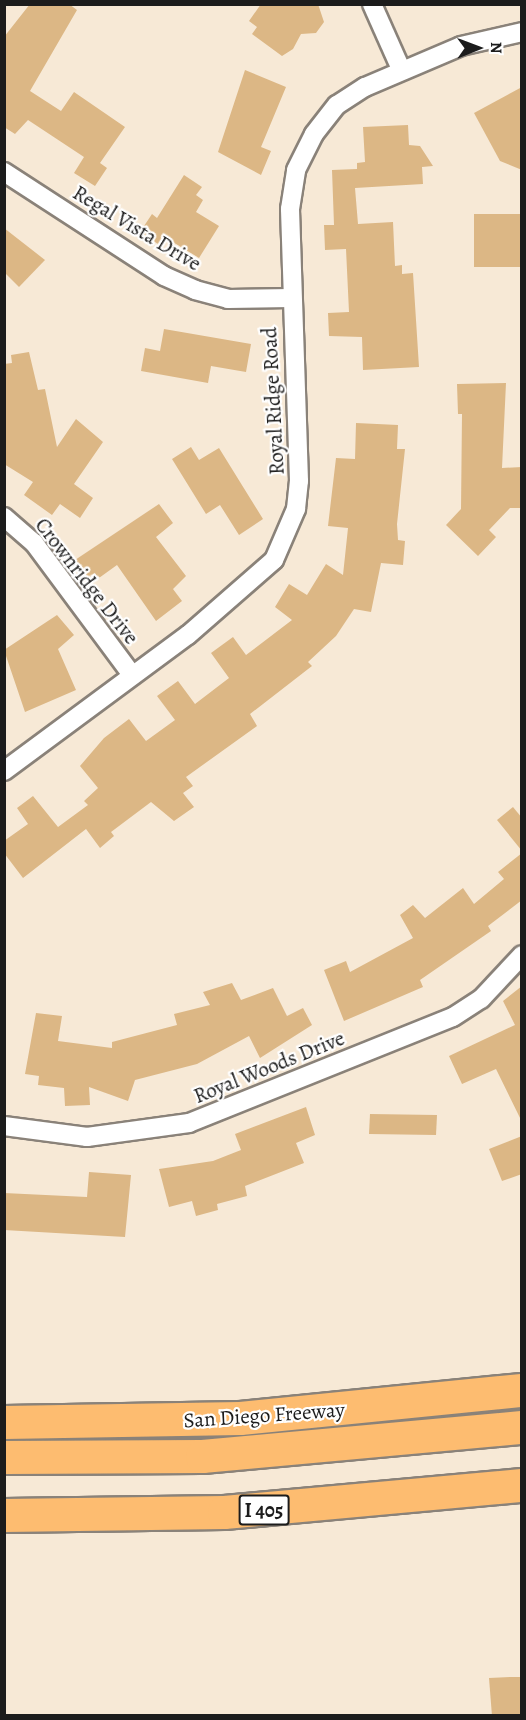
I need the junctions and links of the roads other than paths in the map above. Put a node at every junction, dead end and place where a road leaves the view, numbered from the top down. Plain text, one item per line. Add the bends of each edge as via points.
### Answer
1 (372, 4) edge
2 (522, 32) edge
3 (401, 69) junction
4 (4, 172) edge
5 (291, 298) junction
6 (4, 517) edge
7 (132, 675) junction
8 (4, 771) edge
9 (522, 955) edge
10 (4, 1126) edge
11 (522, 1390) edge
12 (4, 1422) edge
13 (522, 1427) edge
14 (4, 1457) edge
15 (522, 1485) edge
16 (4, 1515) edge

1 - 3 street
2 - 3 street, Royal Ridge Road via 461,46
3 - 5 street, Royal Ridge Road via 337,105 296,170 290,209
4 - 5 street, Regal Vista Drive via 164,276 195,290 228,300
5 - 7 street, Royal Ridge Road via 299,481 288,530 274,560 255,581
6 - 7 street, Crownridge Drive via 34,543
7 - 8 street, Royal Ridge Road
9 - 10 street, Royal Woods Drive via 481,999 453,1017 189,1124 87,1137
11 - 12 highway, San Diego Freeway via 240,1418
13 - 14 highway via 202,1456
15 - 16 highway, I 405 via 235,1512

